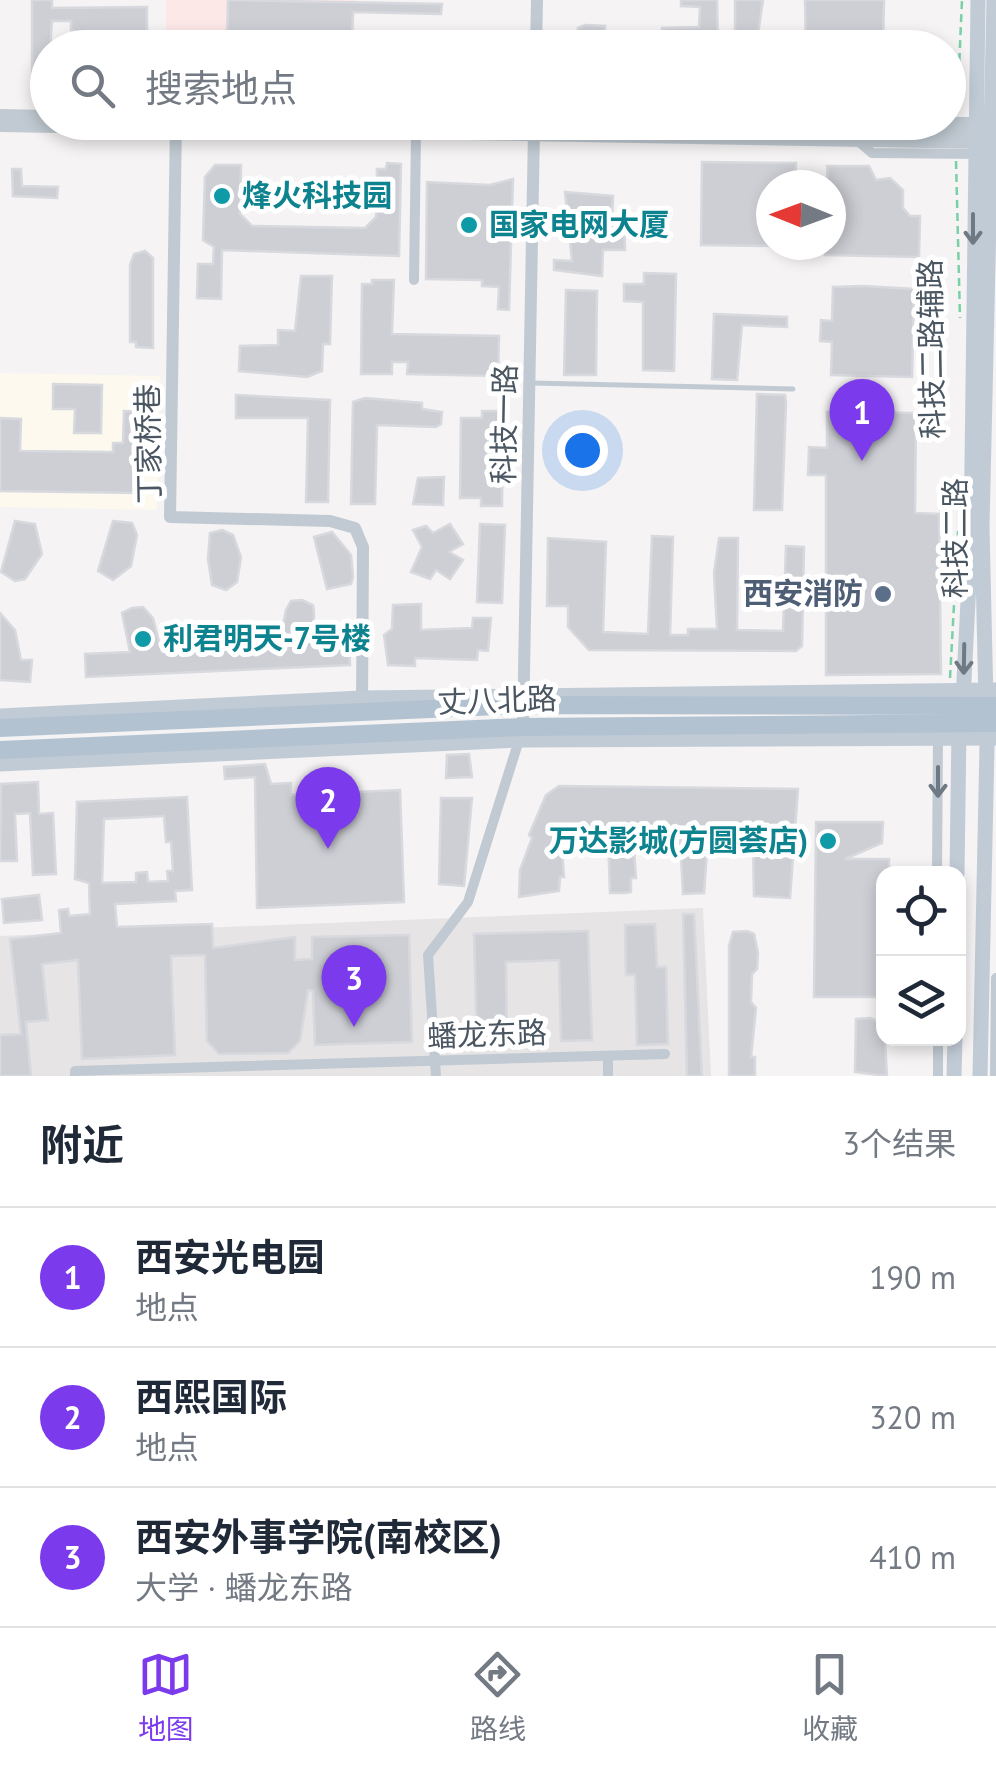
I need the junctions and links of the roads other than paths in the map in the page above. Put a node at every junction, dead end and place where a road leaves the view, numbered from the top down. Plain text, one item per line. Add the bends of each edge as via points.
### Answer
1 (536, 0) edge
2 (978, 0) edge
3 (994, 0) edge
4 (536, 30) edge
5 (0, 115) edge
6 (30, 116) edge
7 (966, 125) edge
8 (0, 126) edge
9 (30, 126) edge
10 (966, 135) edge
11 (966, 135) edge
12 (995, 138) edge
13 (176, 140) edge
14 (416, 140) edge
15 (534, 140) edge
16 (865, 140) edge
17 (939, 140) edge
18 (965, 140) edge
19 (414, 280) dead end
20 (530, 383) junction
21 (794, 388) dead end
22 (989, 527) edge
23 (524, 700) junction
24 (362, 705) junction
25 (976, 713) edge
26 (0, 716) edge
27 (0, 728) edge
28 (938, 732) junction
29 (522, 733) junction
30 (0, 750) edge
31 (0, 764) edge
32 (937, 866) edge
33 (958, 866) edge
34 (996, 978) edge
35 (938, 1046) edge
36 (955, 1046) edge
37 (665, 1054) dead end
38 (608, 1056) junction
39 (435, 1062) junction
40 (197, 1073) edge
41 (75, 1076) edge
42 (436, 1076) edge
43 (608, 1076) edge
44 (938, 1076) edge
45 (954, 1076) edge
46 (980, 1076) edge
47 (994, 1076) edge

1 - 4 street
2 - 7 main road, 科技二路
3 - 12 main road, 科技二路
5 - 6 street
8 - 9 street
10 - 12 street
11 - 12 street
12 - 22 main road, 科技二路
13 - 24 street, 丁家桥巷 via 170,517 330,521 355,528 363,546
14 - 19 street
15 - 20 street, 科技一路
16 - 17 street via 872,153
18 -> 25 main road, 科技二路
20 - 21 lane
20 - 23 street, 科技一路
22 - 25 main road, 科技二路
23 - 24 main road, 丈八北路
23 - 25 main road, 丈八北路
23 - 29 street, 科技一路
24 - 26 main road
24 - 27 main road, 丈八北路
25 - 28 main road, 丈八北路
25 - 33 main road, 科技二路
25 - 46 main road, 科技二路
28 - 29 main road, 丈八北路
28 -> 32 street
29 - 30 main road, 丈八北路
29 - 31 main road
29 - 39 street via 468,902 428,956
34 - 47 street
35 - 44 street
36 - 45 main road
37 - 38 street, 蟠龙东路
38 - 39 street, 蟠龙东路
38 - 43 street
39 - 40 street, 蟠龙东路
39 - 42 street
40 - 41 street, 蟠龙东路

